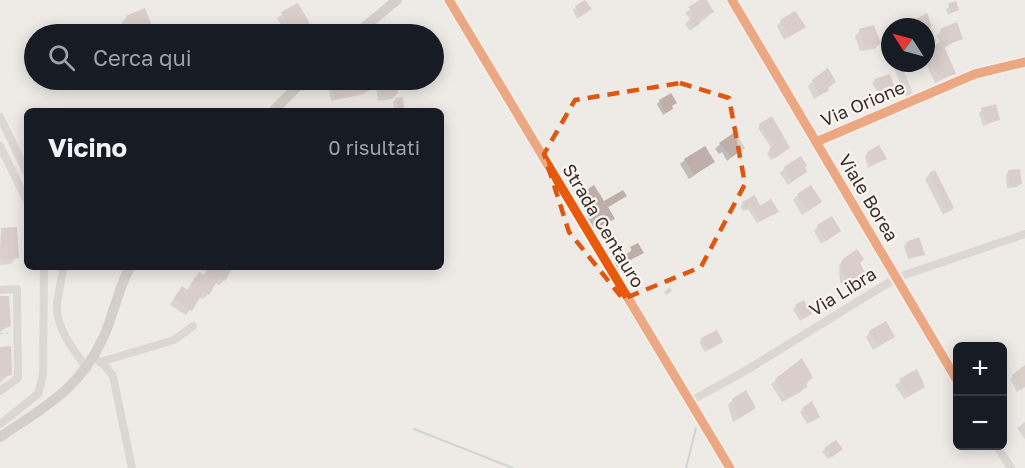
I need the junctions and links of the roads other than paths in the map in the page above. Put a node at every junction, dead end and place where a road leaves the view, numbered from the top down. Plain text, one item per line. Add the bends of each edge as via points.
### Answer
1 (397, 0) edge
2 (449, 0) edge
3 (732, 0) edge
4 (368, 24) edge
5 (1025, 62) edge
6 (900, 72) edge
7 (294, 90) edge
8 (912, 100) junction
9 (276, 108) edge
10 (0, 117) edge
11 (816, 142) junction
12 (1, 151) edge
13 (24, 167) edge
14 (24, 195) edge
15 (1025, 234) edge
16 (44, 270) edge
17 (63, 270) edge
18 (128, 270) edge
19 (896, 278) junction
20 (0, 290) edge
21 (193, 326) dead end
22 (97, 360) junction
23 (87, 369) junction
24 (953, 375) edge
25 (0, 391) edge
26 (690, 402) junction
27 (0, 424) edge
28 (0, 437) edge
29 (1000, 450) edge
30 (132, 468) edge
31 (730, 468) edge
32 (1011, 468) edge

1 - 4 main road
2 - 26 street, Strada Centauro
3 - 11 street, Viale Borea
5 - 8 street, Via Orione via 975,74
6 - 8 street
7 - 9 main road
8 - 11 street, Via Orione
10 - 13 street
11 - 19 street, Viale Borea
12 - 14 street
15 - 19 street, Via Libra
16 - 27 street via 45,335 38,394
17 - 23 street via 58,318 63,334
18 - 22 main road via 119,287
19 - 24 street, Viale Borea
19 - 26 street, Via Libra
20 - 25 street via 17,289 18,378
21 - 22 street via 174,339
22 - 23 main road
22 - 30 street via 113,376
23 - 28 main road via 63,393
26 - 31 street, Strada Centauro
29 - 32 street

